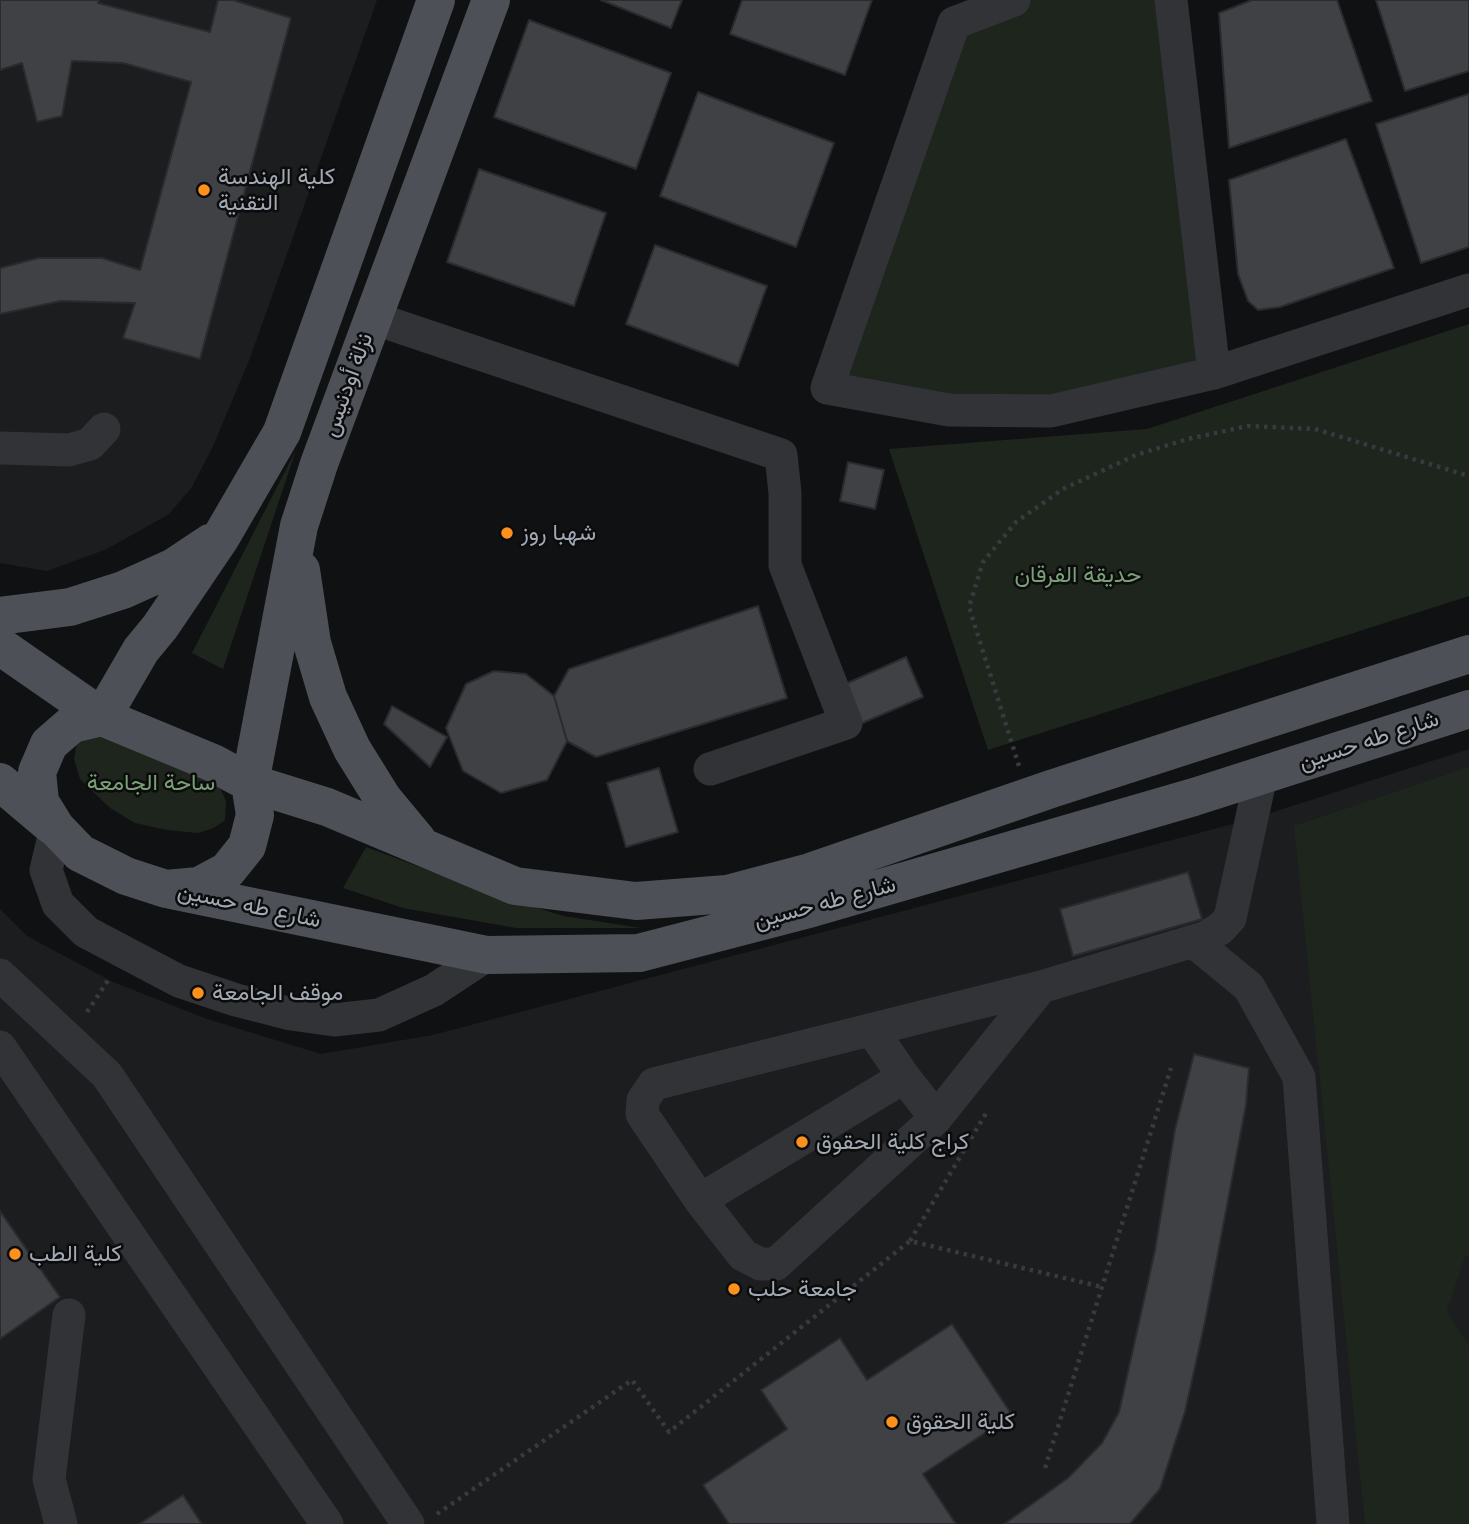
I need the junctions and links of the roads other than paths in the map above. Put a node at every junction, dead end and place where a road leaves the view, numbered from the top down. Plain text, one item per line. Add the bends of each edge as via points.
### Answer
1 (436, 0) edge
2 (491, 0) edge
3 (1014, 0) edge
4 (1171, 0) edge
5 (1469, 290) edge
6 (373, 318) junction
7 (1214, 373) junction
8 (104, 429) dead end
9 (0, 448) edge
10 (299, 526) junction
11 (221, 537) junction
12 (0, 616) edge
13 (0, 646) edge
14 (1469, 654) edge
15 (1469, 709) edge
16 (102, 717) junction
17 (710, 769) dead end
18 (1261, 776) junction
19 (0, 782) edge
20 (250, 783) junction
21 (56, 828) junction
22 (421, 845) junction
23 (166, 889) junction
24 (1194, 941) junction
25 (487, 956) junction
26 (0, 975) edge
27 (1041, 987) junction
28 (872, 1030) junction
29 (0, 1047) edge
30 (904, 1077) junction
31 (936, 1118) junction
32 (701, 1200) junction
33 (69, 1315) dead end
34 (421, 1520) edge
35 (61, 1524) edge
36 (327, 1524) edge
37 (1333, 1524) edge

1 - 11 main road via 282,432
2 - 6 main road, نزلة أودنيس
3 - 7 street via 954,23 827,388 949,410 1051,411
4 - 7 street
5 - 7 street
6 - 10 main road, نزلة أودنيس
6 - 17 street via 780,455 786,493 785,565 846,723
8 - 9 street via 90,444 69,450
10 - 20 main road, نزلة أودنيس
10 - 22 main road via 302,585 328,697 377,789
11 - 12 main road via 174,567 123,590 70,607
11 - 16 main road via 141,650
13 - 16 main road
14 - 22 main road via 810,872 727,894 636,901 515,886
15 - 18 main road, شارع طه حسين
16 - 20 main road
16 - 21 main road via 72,724 49,744 41,762 37,772 40,802
18 - 24 street via 1230,918 1221,929
18 - 25 main road, شارع طه حسين via 812,908 639,953
19 - 21 main road
20 - 22 main road via 327,807
20 - 23 main road via 255,815 247,846 227,871 199,886
21 - 23 main road via 80,853
21 - 25 street via 46,870 58,904 86,933 179,981 236,1000 334,1020 379,1015 434,990
23 - 25 main road, شارع طه حسين
24 - 27 street
24 - 37 street via 1249,986 1299,1077
26 - 34 street via 107,1075
27 - 28 street
27 - 31 street
28 - 30 street
28 - 32 street via 654,1084 643,1100 642,1114
29 - 36 street
30 - 31 street
30 - 32 street
31 - 32 street via 776,1264 760,1264 743,1255
33 - 35 street via 49,1479

